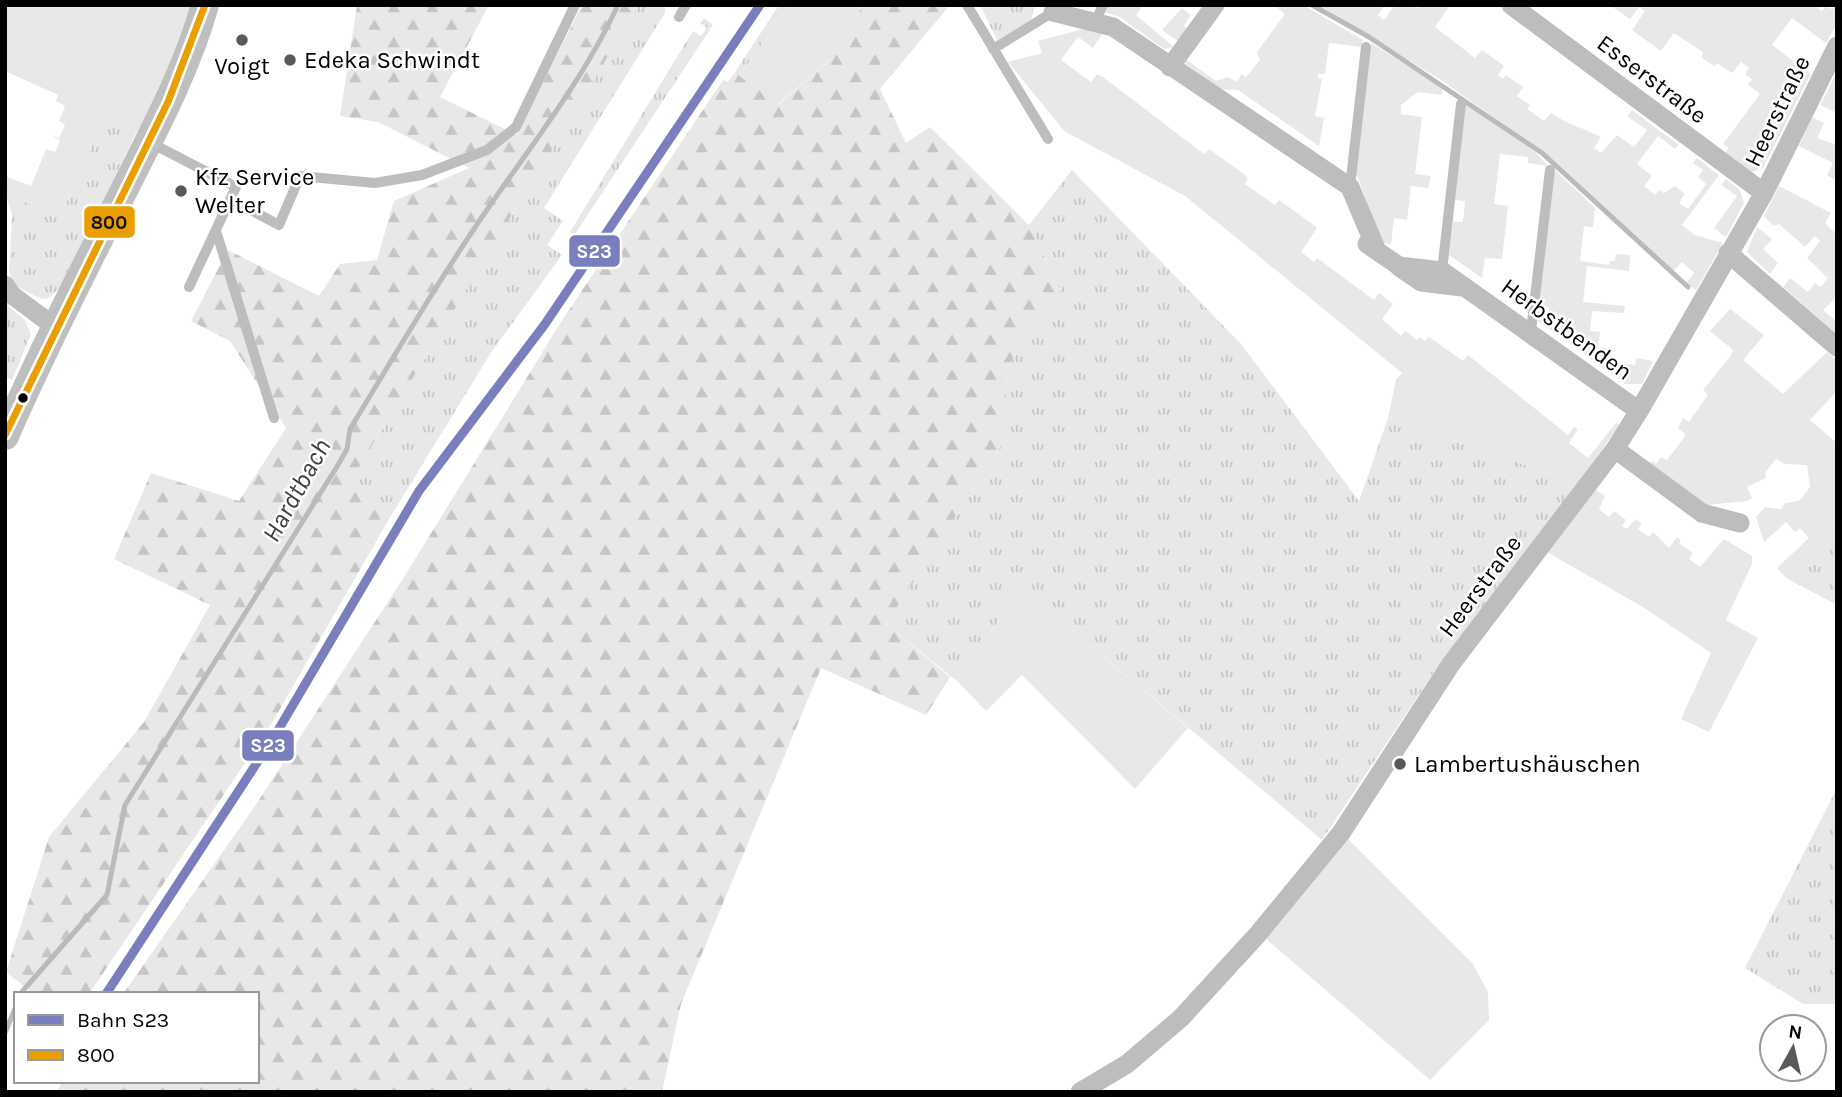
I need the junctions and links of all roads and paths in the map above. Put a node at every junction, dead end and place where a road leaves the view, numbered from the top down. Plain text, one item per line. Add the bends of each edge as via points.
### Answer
1 (205, 5) edge
2 (575, 5) edge
3 (686, 5) edge
4 (967, 5) edge
5 (1215, 5) edge
6 (1511, 5) edge
7 (1053, 12) joint
8 (1099, 13) edge
9 (679, 17) dead end
10 (1837, 46) edge
11 (1366, 47) dead end
12 (993, 49) junction
13 (1170, 66) junction
14 (1461, 104) dead end
15 (1048, 139) dead end
16 (149, 142) junction
17 (1550, 170) dead end
18 (1333, 176) junction
19 (1350, 187) junction
20 (1764, 193) junction
21 (230, 200) junction
22 (216, 231) junction
23 (1377, 251) junction
24 (1728, 253) junction
25 (1399, 266) junction
26 (1442, 271) junction
27 (5, 285) edge
28 (189, 287) dead end
29 (1466, 287) junction
30 (55, 327) junction
31 (1531, 331) junction
32 (1837, 347) edge
33 (1639, 411) junction
34 (274, 418) dead end
35 (5, 436) edge
36 (1615, 449) junction
37 (1740, 523) dead end
38 (1080, 1092) edge

1 - 16 main road via 194,43
2 - 21 lane via 516,127 487,150 422,175 375,183 300,176 279,225
3 - 9 lane
4 - 12 lane
5 - 13 street
6 - 20 street, Esserstraße
7 - 8 street
7 - 12 lane
8 - 13 street
10 - 20 street, Heerstraße
11 - 19 lane
12 - 15 lane
13 - 18 street
14 - 26 lane
16 - 21 lane via 236,187
16 - 30 main road
17 - 31 lane
18 - 19 street
18 - 23 street, Herbstbenden via 1359,238
19 - 23 street
20 - 24 street, Heerstraße
21 - 22 lane
22 - 28 lane
22 - 34 lane
23 - 25 street, Herbstbenden
24 - 32 street
24 - 33 street, Heerstraße
25 - 26 street, Herbstbenden
25 - 29 street, Herbstbenden via 1421,282
26 - 29 street, Herbstbenden
27 - 30 street
29 - 31 street, Herbstbenden
30 - 35 main road
31 - 33 street, Herbstbenden
33 - 36 street, Heerstraße
36 - 37 street via 1702,513
36 - 38 street, Heerstraße via 1486,615 1341,833 1258,934 1181,1018 1127,1064

